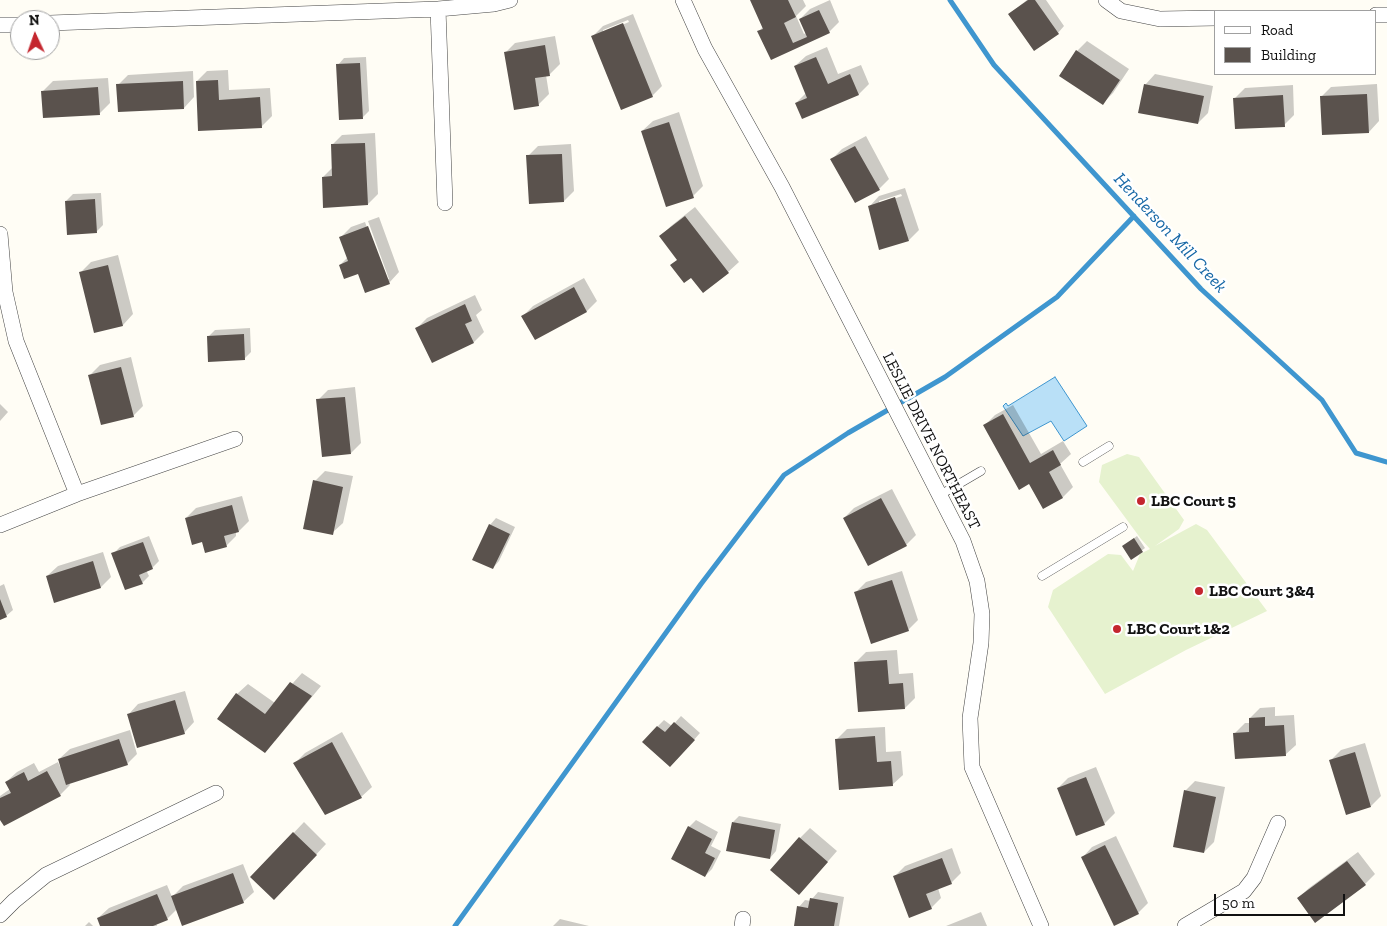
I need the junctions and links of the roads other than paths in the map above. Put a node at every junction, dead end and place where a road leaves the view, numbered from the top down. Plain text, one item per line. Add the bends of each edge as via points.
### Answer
1 (510, 0) edge
2 (683, 0) edge
3 (1106, 0) edge
4 (438, 9) junction
5 (1214, 18) edge
6 (60, 23) edge
7 (445, 203) dead end
8 (0, 234) edge
9 (234, 439) dead end
10 (1109, 446) dead end
11 (1083, 462) dead end
12 (981, 472) dead end
13 (77, 494) junction
14 (940, 495) junction
15 (0, 525) edge
16 (1122, 528) dead end
17 (1042, 576) dead end
18 (216, 794) dead end
19 (1278, 822) dead end
20 (0, 915) edge
21 (1041, 926) edge
22 (1185, 926) edge

1 - 4 street
2 - 14 street, LESLIE DRIVE NORTHEAST via 705,49 782,187
3 - 5 street via 1121,11 1160,20
4 - 6 street
4 - 7 street
8 - 13 street via 5,292 16,341
9 - 13 street
10 - 11 lane
12 - 14 lane
13 - 15 street
14 - 21 street, LESLIE DRIVE NORTHEAST via 963,541 976,581 982,614 970,718 972,767
16 - 17 lane
18 - 20 street via 46,875
19 - 22 street via 1254,878 1244,891

